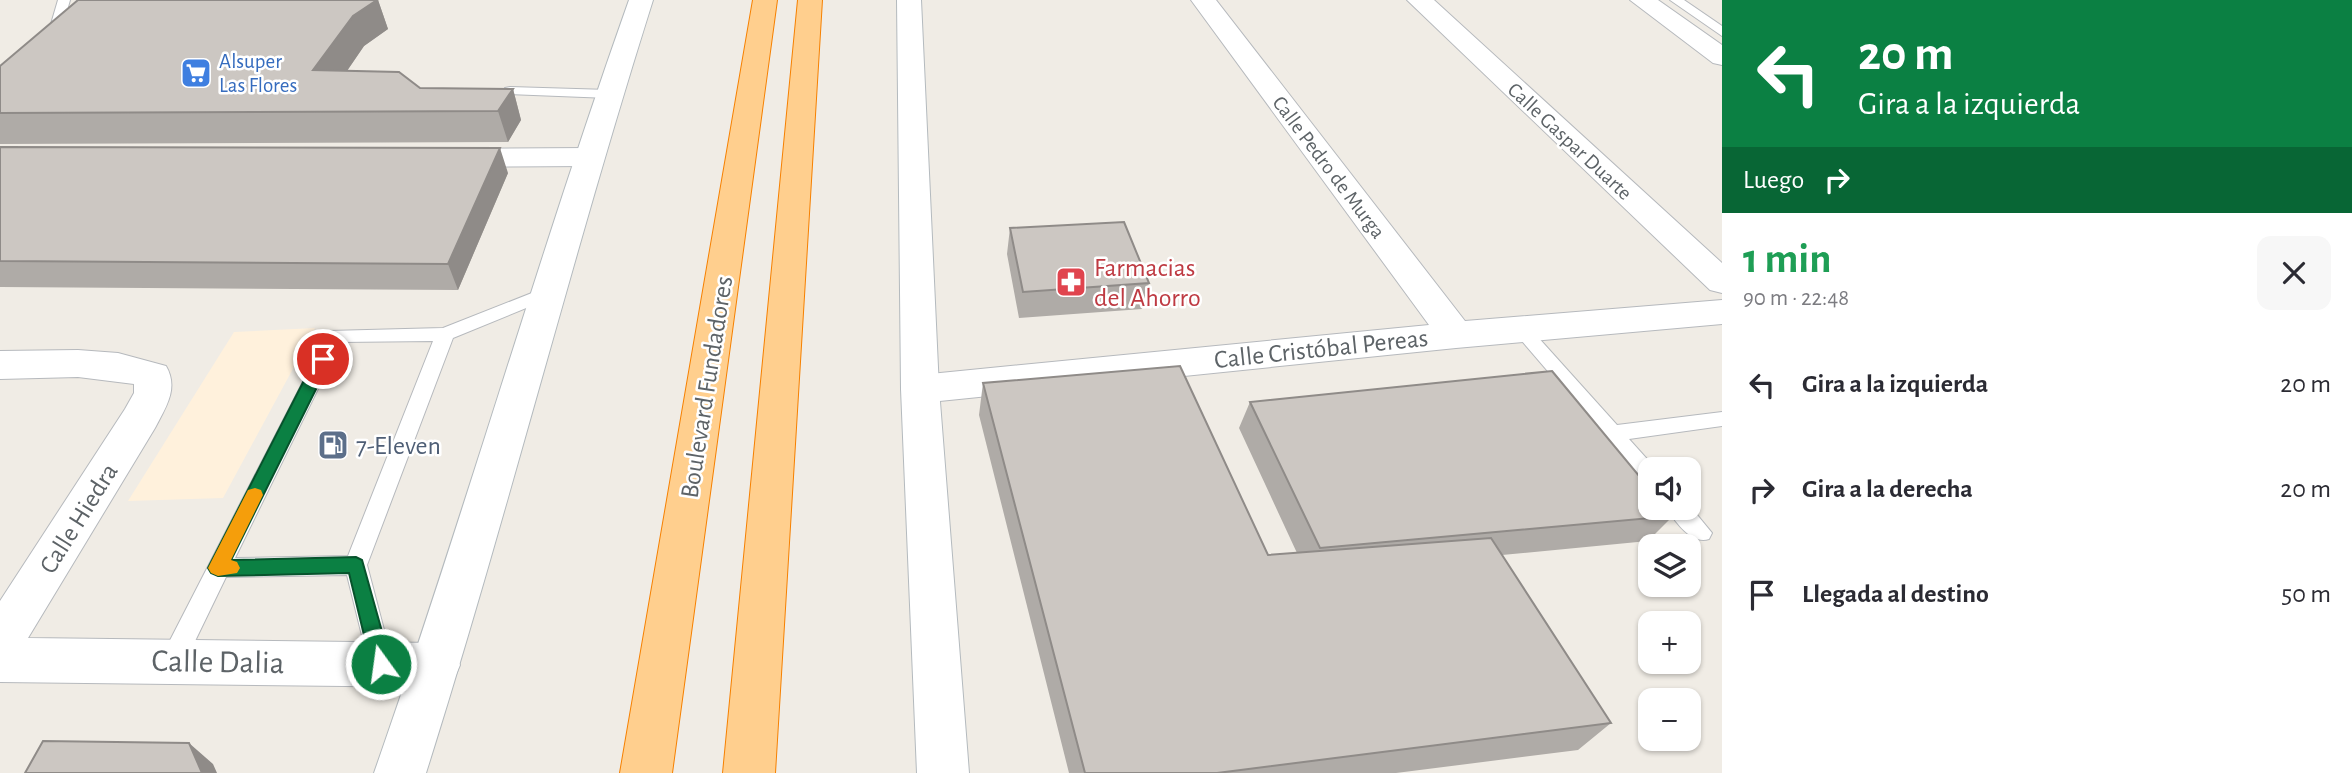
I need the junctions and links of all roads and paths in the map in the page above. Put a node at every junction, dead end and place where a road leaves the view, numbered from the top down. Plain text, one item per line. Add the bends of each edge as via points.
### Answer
1 (64, 0) edge
2 (641, 0) edge
3 (765, 0) edge
4 (810, 0) edge
5 (894, 0) edge
6 (909, 0) edge
7 (1203, 0) edge
8 (1419, 0) edge
9 (1643, 0) edge
10 (1676, 0) edge
11 (1722, 32) edge
12 (38, 45) edge
13 (909, 49) junction
14 (1722, 57) edge
15 (510, 91) edge
16 (609, 94) junction
17 (588, 157) junction
18 (425, 158) edge
19 (1722, 282) edge
20 (547, 293) junction
21 (1722, 312) edge
22 (1521, 329) junction
23 (445, 334) junction
24 (1456, 335) junction
25 (0, 365) edge
26 (920, 389) junction
27 (1722, 419) edge
28 (1612, 433) junction
29 (1638, 462) edge
30 (1689, 520) edge
31 (1701, 533) dead end
32 (356, 565) junction
33 (218, 568) junction
34 (0, 642) edge
35 (0, 660) edge
36 (173, 660) junction
37 (381, 664) junction
38 (436, 665) junction
39 (400, 773) edge
40 (646, 773) edge
41 (750, 773) edge
42 (943, 773) edge

1 - 12 lane via 57,25
2 - 16 street
3 - 40 highway, Boulevard Fundadores
4 - 41 highway
5 - 13 street
6 - 13 street
7 - 24 street, Calle Pedro de Murga
8 - 19 street, Calle Gaspar Duarte
9 - 14 street
10 - 11 lane
13 - 26 street
15 - 16 lane
16 - 17 street
17 - 18 street
17 - 20 street
20 - 23 lane
20 - 38 street
21 - 22 street, Calle Cristóbal Pereas
22 - 24 street, Calle Cristóbal Pereas
22 - 28 lane
23 - 32 lane
23 - 33 lane via 335,336
24 - 26 street, Calle Cristóbal Pereas
25 - 34 street, Calle Hiedra via 111,366 153,376 153,393 141,417
26 - 42 street
27 - 28 lane
28 - 29 lane
30 - 31 lane
32 - 33 lane
32 - 37 lane
33 - 36 lane
35 - 36 street, Calle Dalia
36 - 37 street, Calle Dalia
37 - 38 street, Calle Dalia
38 - 39 street

